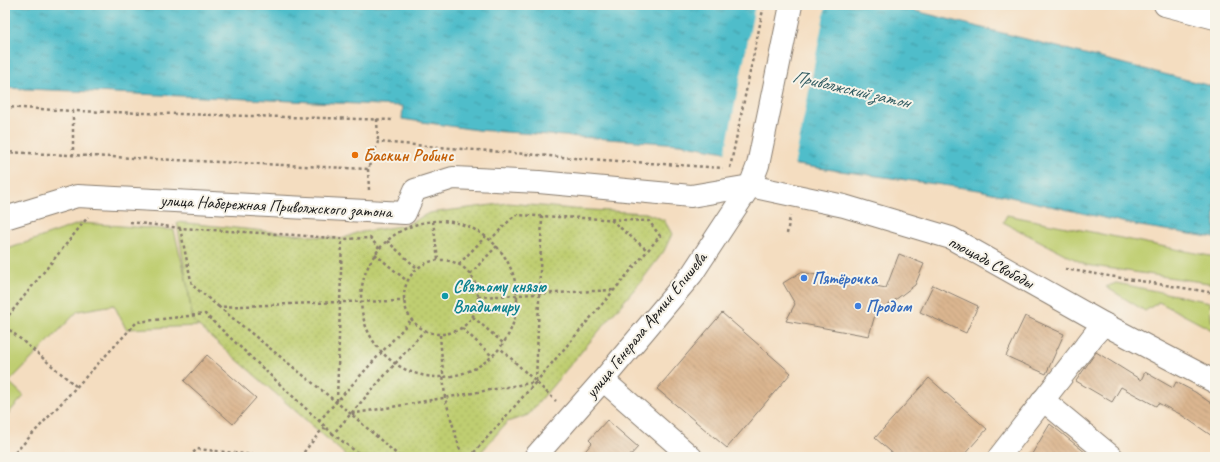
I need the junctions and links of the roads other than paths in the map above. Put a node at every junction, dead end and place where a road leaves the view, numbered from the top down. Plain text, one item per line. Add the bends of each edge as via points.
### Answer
1 (791, 5) edge
2 (1165, 5) edge
3 (1215, 18) edge
4 (750, 186) junction
5 (5, 218) edge
6 (1104, 324) junction
7 (603, 380) junction
8 (1215, 382) edge
9 (1043, 400) junction
10 (535, 457) edge
11 (691, 457) edge
12 (999, 457) edge
13 (1112, 457) edge

1 - 4 street, улица Генерала Армии Епишева via 758,165
2 - 3 street
4 - 5 street, улица Набережная Приволжского затона via 691,196 539,182 453,178 415,190 405,213 77,196
4 - 6 street, площадь Свободы via 844,206 951,238
4 - 7 street, улица Генерала Армии Епишева via 692,274
6 - 8 street, площадь Свободы
6 - 9 street
7 - 10 street, улица Генерала Армии Епишева
7 - 11 street
9 - 12 street
9 - 13 street

